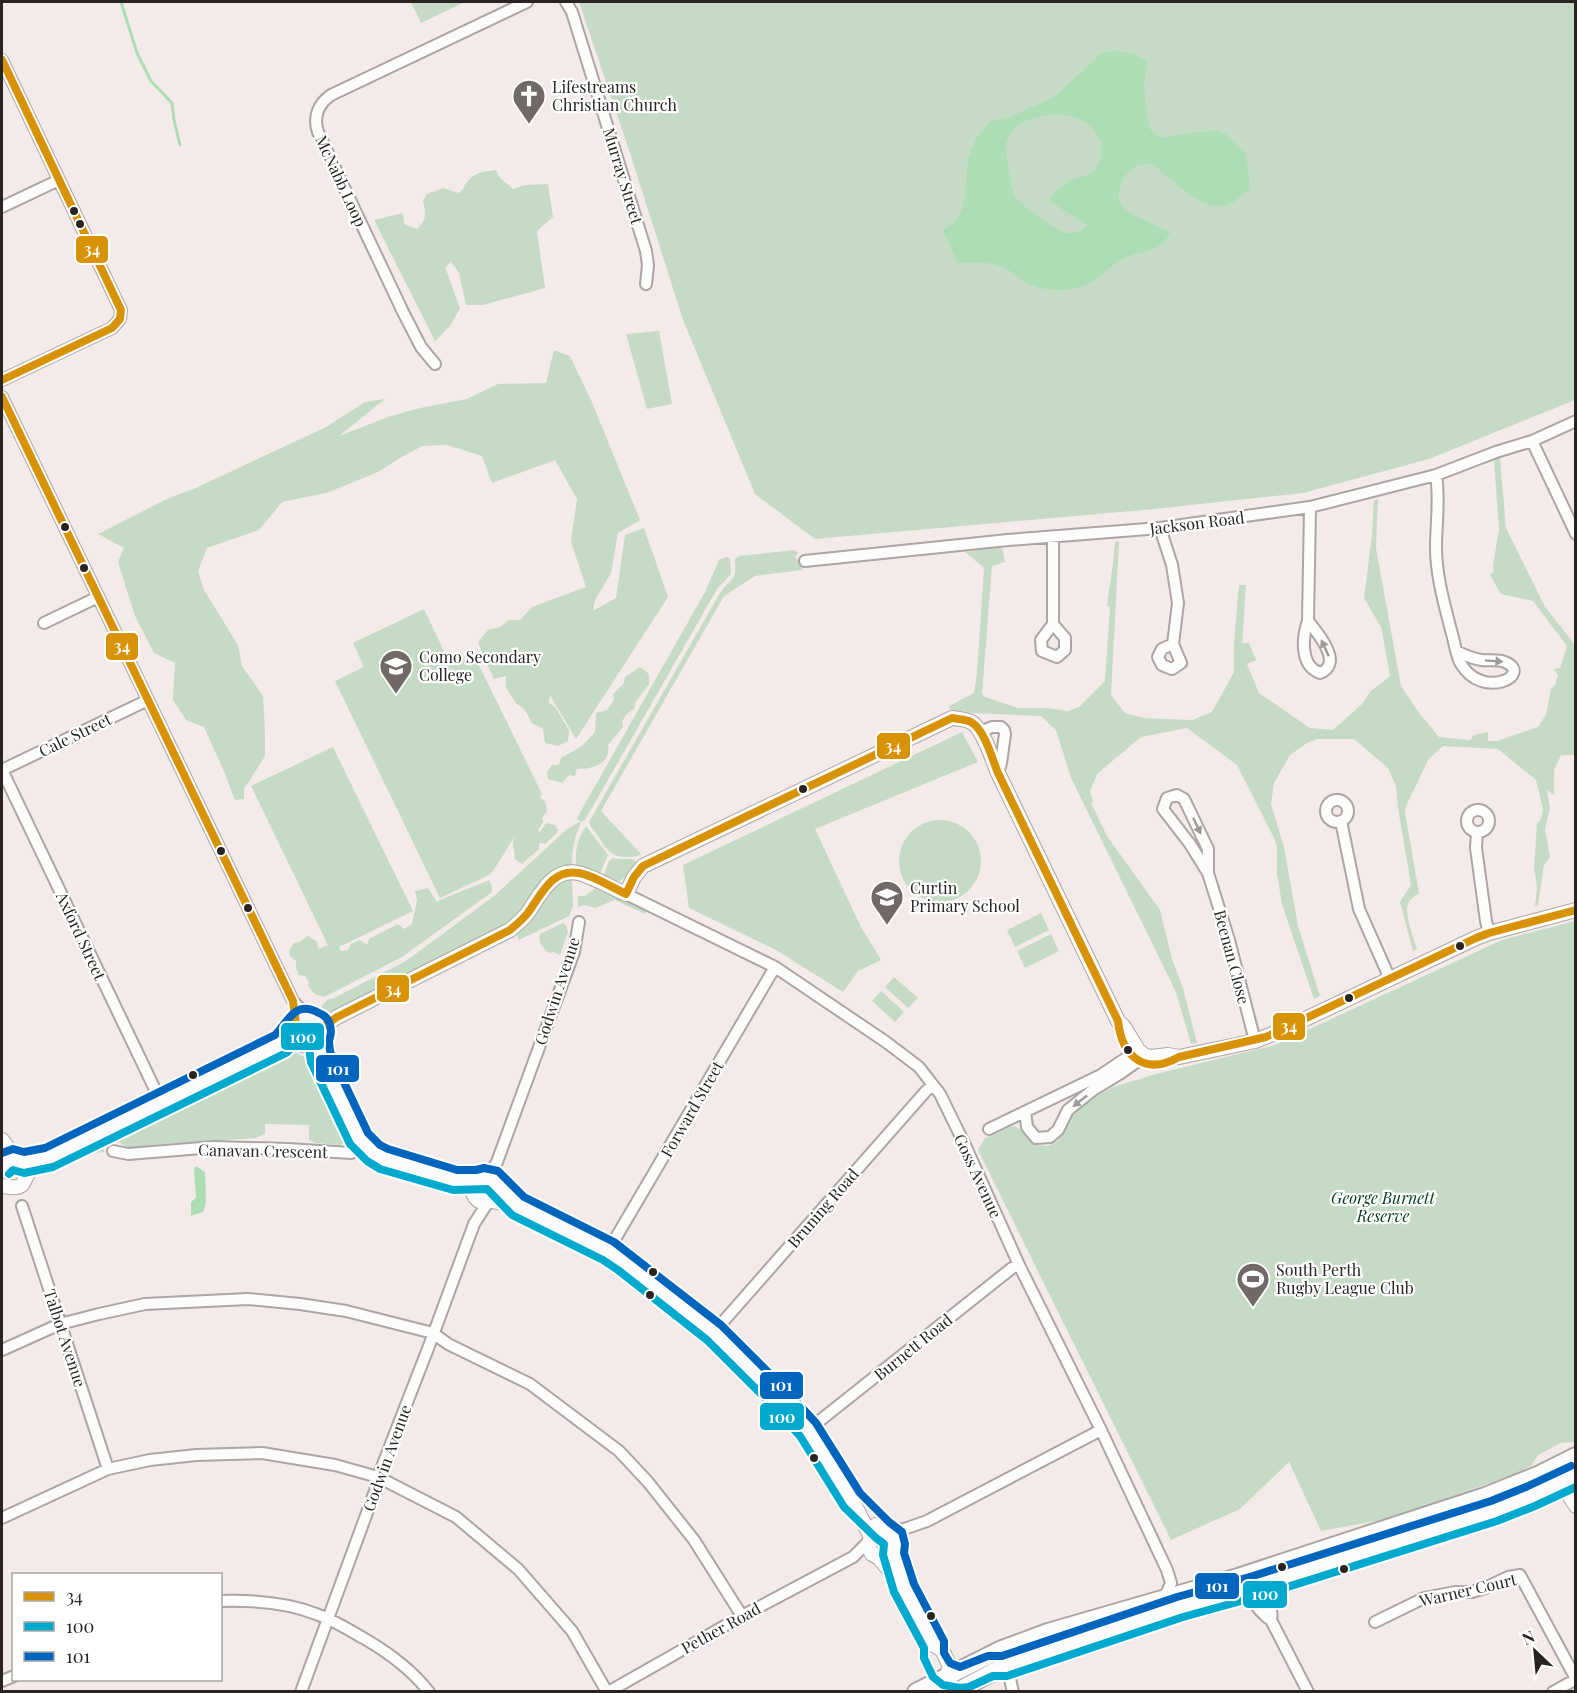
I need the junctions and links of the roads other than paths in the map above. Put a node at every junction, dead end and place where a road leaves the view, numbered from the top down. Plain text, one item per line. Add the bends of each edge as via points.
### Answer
1 (527, 2) edge
2 (567, 2) edge
3 (2, 60) edge
4 (59, 180) junction
5 (2, 207) edge
6 (646, 284) dead end
7 (435, 363) dead end
8 (2, 380) edge
9 (2, 397) edge
10 (1575, 421) edge
11 (1532, 441) junction
12 (1436, 475) junction
13 (1310, 507) junction
14 (1160, 528) junction
15 (1575, 534) edge
16 (1053, 537) junction
17 (805, 561) dead end
18 (98, 597) junction
19 (1308, 621) dead end
20 (44, 623) dead end
21 (1053, 624) dead end
22 (1173, 644) dead end
23 (1456, 651) junction
24 (148, 700) junction
25 (980, 732) junction
26 (2, 770) edge
27 (998, 773) junction
28 (1341, 822) dead end
29 (1477, 832) dead end
30 (1208, 873) junction
31 (626, 894) junction
32 (1575, 910) edge
33 (579, 922) dead end
34 (1489, 933) junction
35 (776, 968) junction
36 (1390, 979) junction
37 (308, 1032) junction
38 (1255, 1041) junction
39 (1138, 1055) junction
40 (933, 1085) junction
41 (161, 1102) junction
42 (1025, 1112) junction
43 (989, 1129) dead end
44 (2, 1140) edge
45 (362, 1142) junction
46 (113, 1151) dead end
47 (2, 1162) edge
48 (23, 1166) junction
49 (3, 1184) edge
50 (486, 1190) junction
51 (22, 1206) dead end
52 (608, 1251) junction
53 (1018, 1265) junction
54 (60, 1324) junction
55 (714, 1332) junction
56 (433, 1333) junction
57 (2, 1350) edge
58 (808, 1430) junction
59 (1101, 1430) junction
60 (108, 1469) junction
61 (1568, 1472) edge
62 (378, 1477) junction
63 (1575, 1506) edge
64 (2, 1518) edge
65 (927, 1521) junction
66 (878, 1536) junction
67 (894, 1551) junction
68 (877, 1557) junction
69 (836, 1567) junction
70 (1246, 1584) junction
71 (904, 1588) junction
72 (1165, 1597) junction
73 (222, 1601) edge
74 (742, 1616) junction
75 (327, 1618) junction
76 (1375, 1622) dead end
77 (1010, 1664) junction
78 (947, 1675) junction
79 (1575, 1679) edge
80 (301, 1692) edge
81 (429, 1692) edge
82 (607, 1692) edge
83 (916, 1692) edge
84 (941, 1692) edge
85 (955, 1692) edge
86 (1013, 1692) edge
87 (1308, 1692) edge
88 (1552, 1692) edge

1 - 7 street, McNabb Loop via 331,95 316,115 318,132 403,312 421,347
2 - 6 street, Murray Street via 646,251
3 - 4 street
4 - 5 street
4 - 8 street via 120,307 120,319 112,328
9 - 18 street
10 - 11 street, Jackson Road
11 - 12 street, Jackson Road
11 - 15 street
12 - 13 street, Jackson Road
12 - 23 street via 1436,550
13 - 14 street, Jackson Road
13 - 19 street
14 - 16 street, Jackson Road
14 - 22 street via 1172,565 1178,603
16 - 17 street, Jackson Road
16 - 21 street
18 - 20 street
18 - 24 street
23 -> 23 street via 1480,660 1504,661 1513,670 1512,675 1504,682 1478,681 1465,670
24 - 26 street, Cale Street
24 - 37 street
25 - 27 street
25 - 27 street via 996,726 1004,730
25 - 31 street via 970,721 952,718 643,866
26 - 41 street, Axford Street
27 - 39 street via 1119,1029
28 - 36 street via 1359,909
29 - 34 street
30 -> 30 street, Beenan Close via 1163,809 1167,798 1177,795 1184,799 1208,849
30 - 38 street, Beenan Close
31 - 35 street, Goss Avenue
31 - 37 street via 578,873 560,876 545,886 510,930
32 - 34 street
33 - 50 street, Godwin Avenue via 574,952
34 - 36 street
35 - 40 street, Goss Avenue via 903,1054 920,1067
35 - 52 street, Forward Street
36 - 38 street
37 - 41 street
37 - 45 street
38 - 39 street via 1179,1057
39 - 42 street
39 -> 42 street via 1068,1110 1050,1137 1036,1138 1026,1127
40 - 53 street, Goss Avenue
40 - 55 street, Bruning Road
41 - 48 street via 48,1158
42 - 43 street
44 - 48 street
45 - 46 street, Canavan Crescent via 351,1153 214,1147 128,1154
45 - 50 street via 384,1159
47 - 48 street via 9,1160
48 - 49 street via 25,1181 18,1187
50 - 52 street
50 - 56 street, Godwin Avenue
51 - 54 street, Talbot Avenue
52 - 55 street
53 - 58 street, Burnett Road
53 - 59 street, Goss Avenue
54 - 56 street via 145,1304 249,1299 346,1311
54 - 57 street
54 - 60 street, Talbot Avenue
55 - 58 street
56 - 62 street, Godwin Avenue
56 - 74 street via 530,1384 619,1451 694,1540
58 - 66 street
59 - 65 street, Pether Road
59 - 72 street, Goss Avenue via 1167,1570 1171,1583
60 - 62 street via 196,1455 262,1454 335,1465
60 - 64 street
61 - 63 street
61 - 70 main road via 1485,1496
62 - 75 street, Godwin Avenue
62 - 82 street via 456,1517 518,1569 572,1631
65 - 66 street, Pether Road
65 - 67 street, Pether Road via 900,1539
66 - 67 street via 891,1535
66 - 68 street via 869,1548
66 - 69 street, Pether Road
67 - 68 street via 887,1557
67 - 71 street
68 - 69 street, Pether Road
68 - 71 street
69 - 74 street, Pether Road
70 - 72 main road
70 - 77 main road
70 - 87 street via 1264,1595 1272,1612 1271,1620
71 - 78 street via 934,1646 941,1670
72 - 78 main road via 1048,1632
73 - 75 street via 270,1603
74 - 82 street, Pether Road
75 - 80 street, Godwin Avenue
75 - 81 street via 385,1651
76 - 79 street, Warner Court via 1424,1598 1472,1592 1520,1575
77 - 78 street via 991,1666 960,1678
77 - 85 main road
77 - 86 street
78 - 83 main road
78 - 84 street
79 - 88 street

